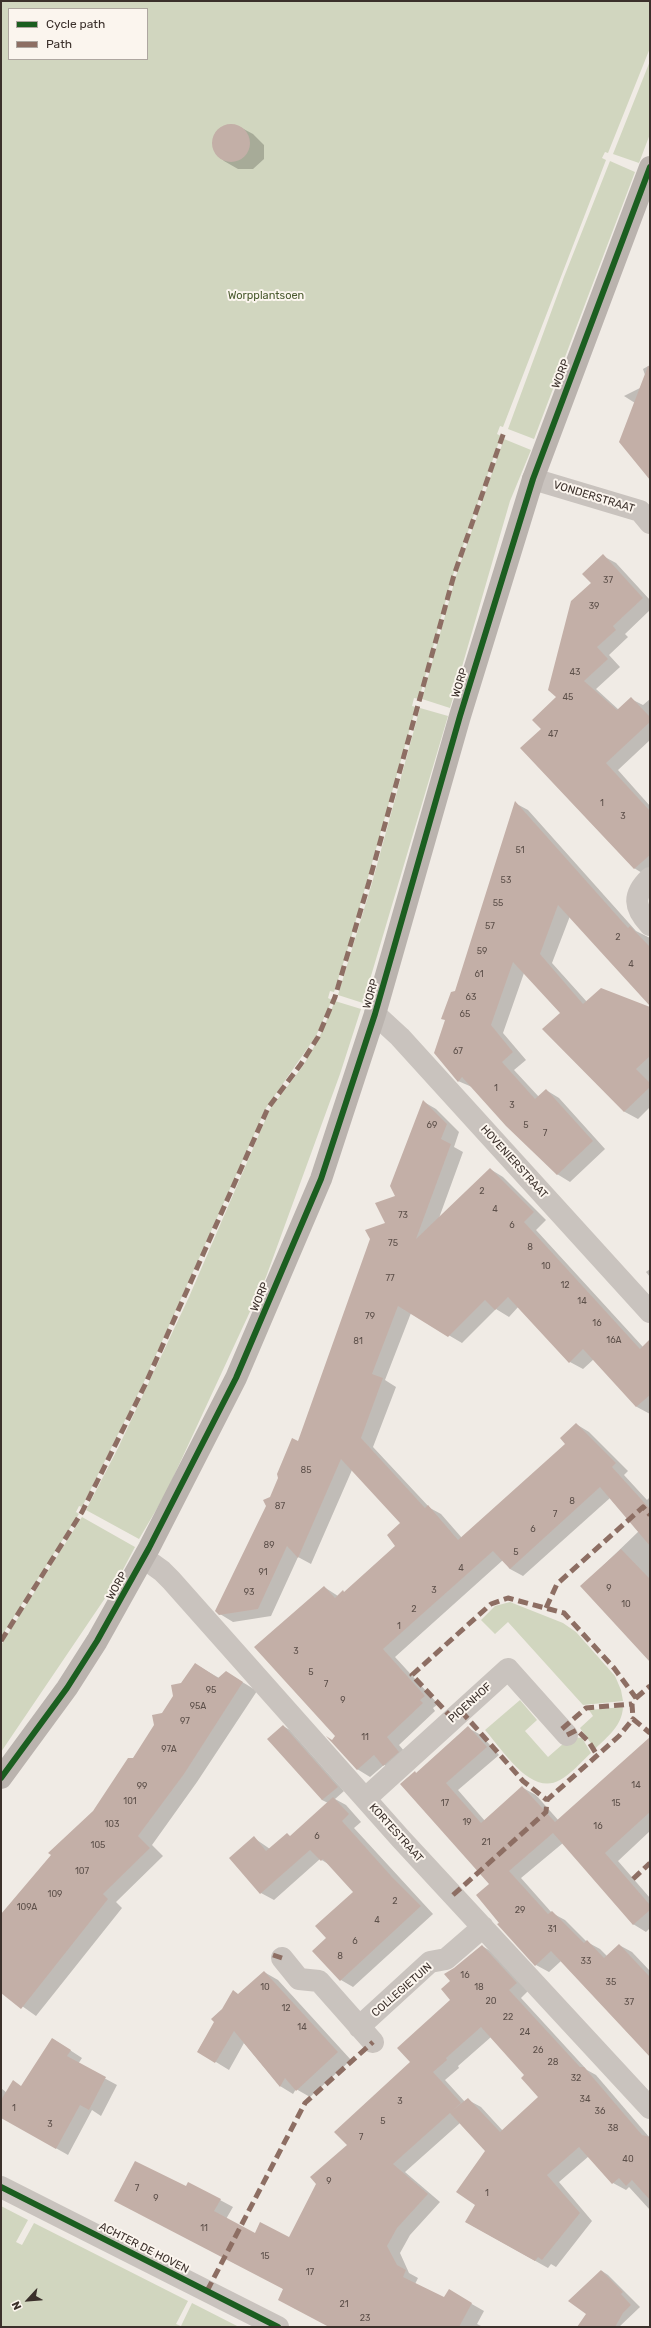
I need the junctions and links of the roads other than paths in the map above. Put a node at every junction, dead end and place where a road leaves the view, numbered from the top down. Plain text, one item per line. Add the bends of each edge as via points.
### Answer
1 (650, 167) edge
2 (533, 479) junction
3 (650, 522) edge
4 (650, 878) edge
5 (650, 925) edge
6 (375, 1014) junction
7 (650, 1312) edge
8 (144, 1558) junction
9 (567, 1735) dead end
10 (1, 1778) edge
11 (366, 1798) junction
12 (482, 1927) junction
13 (282, 1958) dead end
14 (650, 2108) edge
15 (1, 2187) edge
16 (278, 2327) edge

1 - 2 street, WORP
2 - 3 street, VONDERSTRAAT via 640,512
2 - 6 street, WORP via 462,709
4 - 5 street via 637,897 638,910
6 - 7 street, HOVENIERSTRAAT via 400,1037
6 - 8 street, WORP via 302,1226 236,1378
8 - 10 street, WORP via 68,1688
8 - 11 street, KORTESTRAAT via 171,1580
9 - 11 street, PIOENHOF via 508,1668
11 - 12 street, KORTESTRAAT
12 - 13 street, COLLEGIETUIN via 446,1959 430,1962 366,2034 318,1981 299,1979
12 - 14 street, KORTESTRAAT
15 - 16 street, ACHTER DE HOVEN

